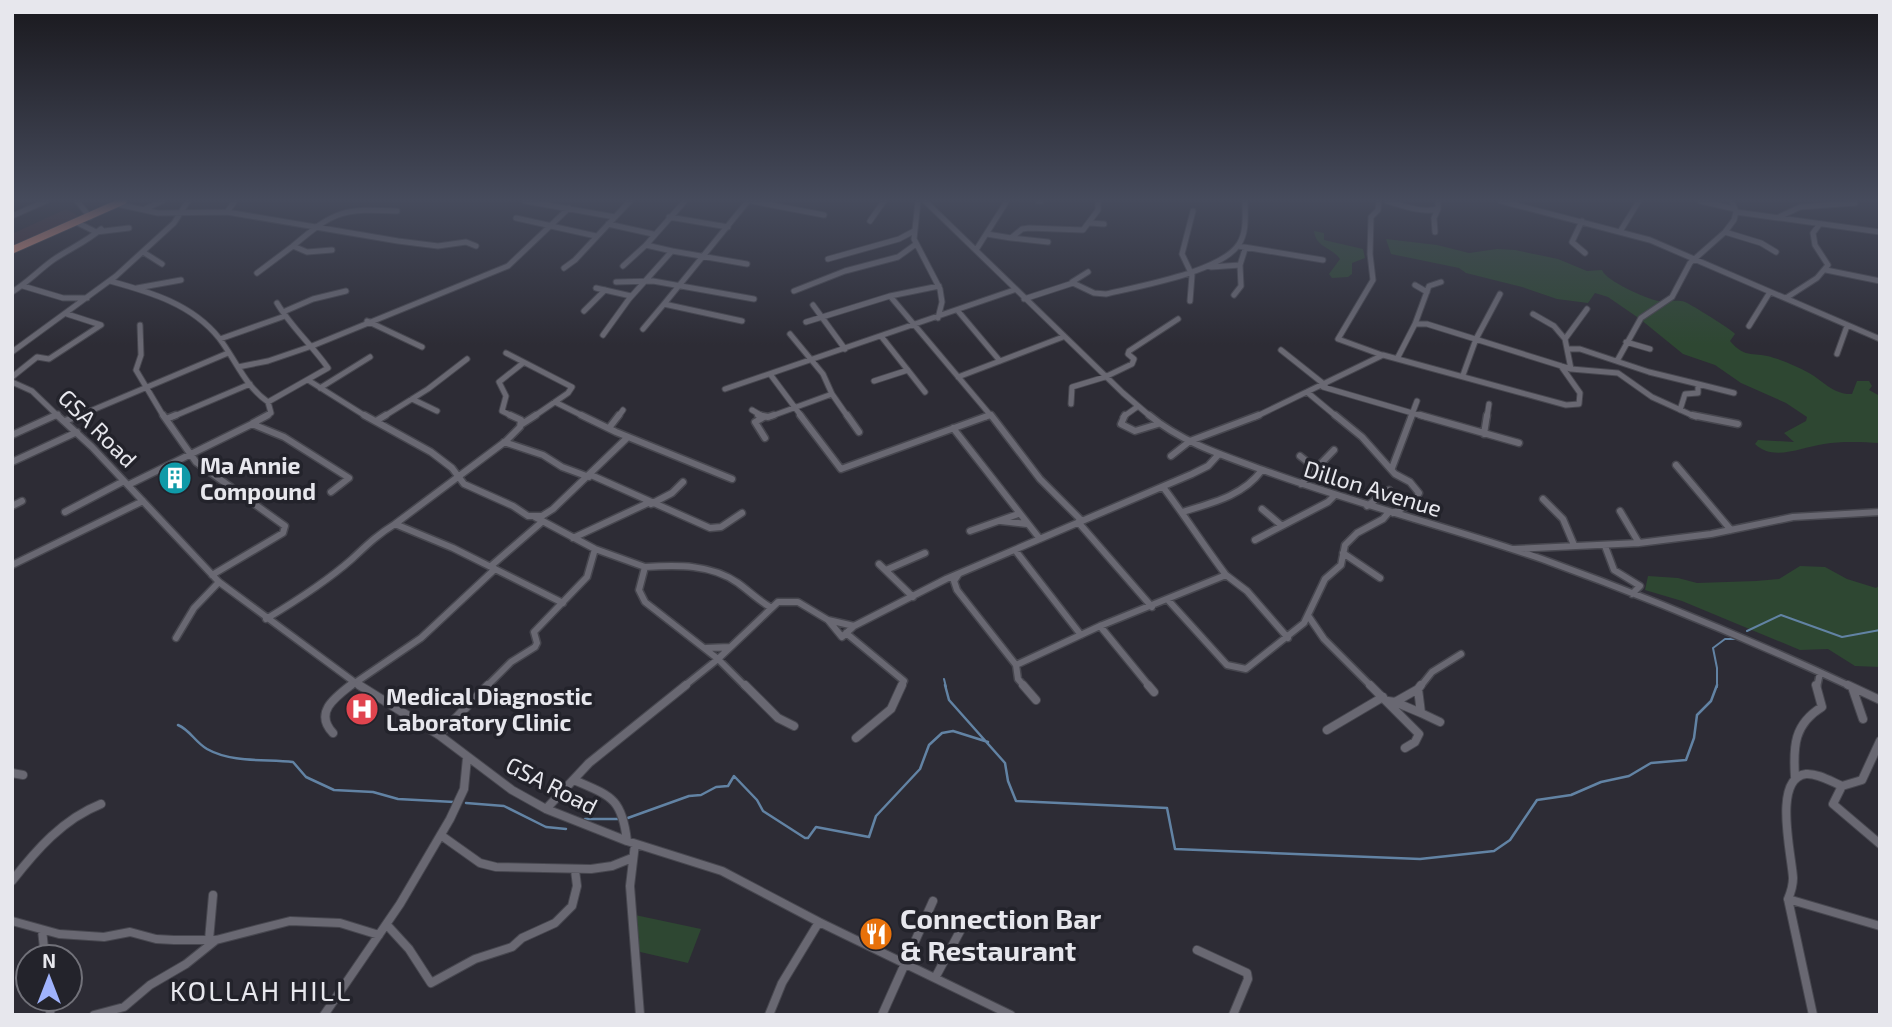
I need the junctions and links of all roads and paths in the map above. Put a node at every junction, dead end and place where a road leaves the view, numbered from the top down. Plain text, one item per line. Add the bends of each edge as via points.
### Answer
1 (74, 249) edge
2 (146, 249) edge
3 (289, 249) edge
4 (300, 249) edge
5 (526, 249) edge
6 (585, 249) edge
7 (642, 249) edge
8 (663, 249) edge
9 (711, 249) edge
10 (864, 249) edge
11 (909, 249) edge
12 (919, 249) edge
13 (1183, 249) edge
14 (1234, 249) edge
15 (1245, 249) joint
16 (1370, 249) edge
17 (1580, 249) edge
18 (1670, 249) edge
19 (1705, 249) edge
20 (1770, 249) edge
21 (1816, 249) edge
22 (332, 250) dead end
23 (976, 250) edge
24 (672, 251) junction
25 (143, 252) junction
26 (1585, 253) dead end
27 (1776, 253) dead end
28 (705, 256) junction
29 (1694, 258) junction
30 (828, 259) dead end
31 (1323, 260) dead end
32 (162, 264) dead end
33 (747, 264) dead end
34 (1240, 265) junction
35 (623, 266) dead end
36 (1210, 267) junction
37 (564, 268) dead end
38 (1826, 270) junction
39 (1191, 271) junction
40 (1088, 272) dead end
41 (257, 273) dead end
42 (181, 280) dead end
43 (646, 280) junction
44 (110, 281) junction
45 (1880, 281) edge
46 (616, 282) dead end
47 (1441, 282) dead end
48 (1070, 283) junction
49 (1415, 285) dead end
50 (22, 286) junction
51 (680, 286) junction
52 (939, 286) junction
53 (135, 288) junction
54 (596, 288) dead end
55 (605, 290) junction
56 (1014, 290) junction
57 (346, 291) dead end
58 (794, 291) dead end
59 (12, 292) edge
60 (1427, 292) junction
61 (1770, 292) junction
62 (1500, 294) dead end
63 (1234, 295) dead end
64 (631, 296) junction
65 (890, 296) junction
66 (89, 297) junction
67 (1786, 298) junction
68 (754, 299) dead end
69 (1024, 299) junction
70 (1190, 301) dead end
71 (277, 303) dead end
72 (664, 303) junction
73 (813, 305) dead end
74 (1587, 309) dead end
75 (584, 311) dead end
76 (958, 311) junction
77 (67, 314) junction
78 (284, 314) junction
79 (1533, 314) dead end
80 (821, 317) junction
81 (937, 318) junction
82 (1178, 319) dead end
83 (367, 321) junction
84 (742, 321) dead end
85 (806, 322) dead end
86 (1415, 324) junction
87 (140, 325) dead end
88 (916, 326) junction
89 (1749, 326) dead end
90 (1847, 326) junction
91 (643, 329) dead end
92 (790, 334) dead end
93 (603, 335) dead end
94 (881, 336) junction
95 (1063, 337) junction
96 (220, 339) junction
97 (1476, 339) junction
98 (1565, 339) junction
99 (1880, 339) edge
100 (1626, 342) junction
101 (312, 346) junction
102 (422, 347) dead end
103 (845, 349) junction
104 (1567, 349) junction
105 (1650, 349) dead end
106 (1281, 350) dead end
107 (12, 352) edge
108 (228, 353) junction
109 (506, 353) dead end
110 (1837, 354) dead end
111 (1383, 355) junction
112 (369, 357) dead end
113 (1398, 357) junction
114 (467, 359) dead end
115 (809, 360) junction
116 (1000, 361) junction
117 (1617, 361) junction
118 (523, 363) junction
119 (1561, 366) junction
120 (240, 369) junction
121 (1571, 369) junction
122 (908, 370) junction
123 (1683, 370) dead end
124 (770, 374) junction
125 (1462, 374) junction
126 (12, 377) edge
127 (958, 377) junction
128 (1105, 377) junction
129 (1679, 379) junction
130 (308, 380) junction
131 (12, 382) edge
132 (874, 382) dead end
133 (250, 384) junction
134 (1698, 384) junction
135 (1323, 386) junction
136 (144, 387) junction
137 (320, 388) junction
138 (725, 389) dead end
139 (925, 392) dead end
140 (1307, 392) junction
141 (1734, 393) dead end
142 (832, 394) junction
143 (412, 399) junction
144 (555, 401) junction
145 (1417, 401) dead end
146 (268, 402) junction
147 (1071, 404) dead end
148 (1489, 404) dead end
149 (1137, 407) junction
150 (795, 408) junction
151 (623, 410) dead end
152 (752, 410) dead end
153 (1681, 410) junction
154 (437, 411) dead end
155 (1412, 413) junction
156 (58, 414) junction
157 (990, 415) junction
158 (764, 417) junction
159 (166, 419) junction
160 (65, 421) junction
161 (376, 421) junction
162 (252, 424) junction
163 (522, 424) junction
164 (1158, 424) junction
165 (1738, 424) dead end
166 (609, 428) junction
167 (953, 428) junction
168 (77, 432) junction
169 (859, 432) dead end
170 (12, 435) edge
171 (1485, 435) junction
172 (628, 437) junction
173 (765, 438) dead end
174 (1190, 441) junction
175 (504, 442) junction
176 (1519, 443) dead end
177 (1334, 450) dead end
178 (189, 453) junction
179 (1219, 454) junction
180 (1171, 456) dead end
181 (1300, 456) dead end
182 (12, 462) edge
183 (1676, 465) dead end
184 (1392, 468) junction
185 (1262, 470) junction
186 (1314, 474) junction
187 (590, 476) junction
188 (459, 478) junction
189 (732, 479) dead end
190 (683, 482) dead end
191 (126, 483) junction
192 (1301, 484) junction
193 (1163, 487) junction
194 (1389, 490) dead end
195 (331, 492) dead end
196 (1335, 495) junction
197 (1543, 499) dead end
198 (22, 501) dead end
199 (143, 501) junction
200 (650, 503) junction
201 (12, 506) edge
202 (1367, 506) junction
203 (1262, 509) dead end
204 (1620, 511) dead end
205 (65, 512) dead end
206 (1182, 512) junction
207 (1391, 512) junction
208 (1880, 512) edge
209 (742, 513) dead end
210 (1018, 514) junction
211 (535, 517) junction
212 (543, 521) junction
213 (998, 521) junction
214 (1080, 521) junction
215 (395, 524) junction
216 (1027, 524) junction
217 (1281, 525) junction
218 (1731, 530) junction
219 (971, 531) dead end
220 (573, 538) junction
221 (1040, 539) junction
222 (1255, 540) dead end
223 (1639, 543) junction
224 (1574, 545) junction
225 (1605, 546) junction
226 (595, 549) junction
227 (1513, 549) junction
228 (1014, 550) junction
229 (925, 553) dead end
230 (1343, 553) junction
231 (879, 564) dead end
232 (12, 565) edge
233 (645, 567) junction
234 (493, 568) junction
235 (886, 570) junction
236 (961, 572) junction
237 (212, 575) junction
238 (1226, 575) junction
239 (1380, 578) dead end
240 (219, 582) junction
241 (1632, 594) junction
242 (913, 597) junction
243 (1168, 600) junction
244 (563, 603) junction
245 (770, 607) junction
246 (1152, 607) junction
247 (1308, 617) junction
248 (267, 620) junction
249 (828, 620) junction
250 (855, 626) junction
251 (1100, 626) junction
252 (846, 633) junction
253 (1081, 635) junction
254 (177, 638) dead end
255 (1288, 638) junction
256 (732, 646) junction
257 (705, 648) junction
258 (1461, 654) dead end
259 (718, 659) junction
260 (1016, 665) junction
261 (1820, 673) junction
262 (355, 681) junction
263 (1852, 687) junction
264 (1418, 689) junction
265 (1154, 692) dead end
266 (1036, 700) dead end
267 (1389, 700) junction
268 (1880, 700) edge
269 (1422, 713) junction
270 (1863, 719) dead end
271 (1440, 722) dead end
272 (794, 726) dead end
273 (1327, 730) dead end
274 (333, 733) dead end
275 (439, 735) junction
276 (856, 738) dead end
277 (1880, 741) edge
278 (1405, 748) dead end
279 (467, 758) junction
280 (12, 773) edge
281 (23, 775) dead end
282 (1795, 777) junction
283 (574, 780) junction
284 (1842, 786) junction
285 (102, 804) dead end
286 (546, 809) junction
287 (442, 836) junction
288 (631, 843) junction
289 (1880, 844) edge
290 (632, 858) junction
291 (576, 870) junction
292 (12, 881) edge
293 (213, 895) dead end
294 (1788, 900) junction
295 (933, 901) dead end
296 (966, 920) dead end
297 (12, 921) edge
298 (819, 922) junction
299 (387, 925) junction
300 (1880, 926) edge
301 (42, 930) junction
302 (379, 936) junction
303 (213, 940) junction
304 (43, 943) edge
305 (1197, 950) dead end
306 (907, 964) junction
307 (935, 978) junction
308 (94, 1015) edge
309 (324, 1015) edge
310 (640, 1015) edge
311 (769, 1015) edge
312 (882, 1015) edge
313 (1011, 1015) edge
314 (1234, 1015) edge
315 (1813, 1015) edge

1 - 50 street
2 - 25 street
3 - 41 street
4 - 22 street
5 - 83 street via 508,265
6 - 37 street
7 - 35 street
8 - 24 street
9 - 28 street
10 - 30 street
11 - 58 street via 898,257
12 - 52 street
13 - 39 street
14 - 36 street
15 - 31 street
15 - 34 street
16 - 111 street via 1373,280 1338,339
17 - 26 street
18 - 29 street
19 - 29 street
20 - 27 street
21 - 38 street via 1828,262
23 - 56 street, Dillon Avenue
24 - 28 street
24 - 43 street
25 - 32 street
25 - 44 street
28 - 33 street
28 - 51 street
29 - 61 street
29 - 100 street via 1672,297 1642,318
34 - 36 street
34 - 63 street via 1241,286
36 - 39 street
38 - 45 street
38 - 67 street
39 - 48 street via 1103,294
39 - 70 street
40 - 48 street
42 - 53 street
43 - 46 street
43 - 51 street
43 - 64 street
44 - 53 street
44 - 66 street
47 - 60 street via 1429,286
48 - 69 street
49 - 60 street
50 - 59 street
50 - 66 street via 63,298
51 - 68 street
51 - 72 street
52 - 65 street
52 - 81 street via 943,305
53 - 96 street via 179,304 207,323
54 - 55 street
55 - 64 street
55 - 75 street
56 - 69 street, Dillon Avenue
56 - 76 street
57 - 78 street via 313,299
60 - 86 street
61 - 67 street
61 - 89 street
62 - 97 street
64 - 93 street
65 - 80 street
65 - 88 street
66 - 77 street
67 - 90 street
69 - 95 street, Dillon Avenue
71 - 78 street
72 - 84 street
72 - 91 street
73 - 80 street
74 - 98 street
76 - 81 street
76 - 116 street
77 - 107 street
77 - 126 street via 101,325 49,359 37,358
78 - 96 street
78 - 101 street
79 - 98 street
80 - 85 street
80 - 103 street
81 - 88 street
82 - 128 street via 1129,351 1132,364
83 - 101 street
83 - 102 street
86 - 97 street
86 - 113 street
87 - 136 street via 141,359 135,367
88 - 94 street
88 - 127 street
90 - 99 street
90 - 110 street
92 - 115 street
94 - 103 street
94 - 122 street
95 - 116 street
95 - 128 street, Dillon Avenue
96 - 108 street
97 - 119 street
97 - 125 street
98 - 104 street
100 - 105 street
100 - 117 street
101 - 120 street
101 - 130 street via 328,368
103 - 115 street
104 - 117 street
104 - 121 street
106 - 135 street
108 - 120 street
108 - 136 street
109 - 118 street
111 - 113 street
111 - 135 street
112 - 137 street
113 - 125 street
114 - 143 street
115 - 124 street
115 - 142 street via 823,374
116 - 127 street
117 - 129 street
118 - 144 street via 571,385 568,393
118 - 163 street via 499,382 506,396 502,411 522,419
119 - 121 street
119 - 125 street via 1580,393 1579,404 1566,405
120 - 133 street
121 - 153 street via 1618,373
122 - 132 street
122 - 139 street
123 - 129 street
124 - 138 street
124 - 150 street
127 - 157 street
128 - 147 street via 1072,387
128 - 149 street, Dillon Avenue
129 - 134 street
130 - 137 street
130 - 146 street
131 - 156 street, GSA Road via 32,391
133 - 146 street
133 - 159 street
134 - 141 street
134 - 153 street via 1698,393 1685,394
135 - 140 street
135 - 155 street
136 - 159 street
136 - 160 street
137 - 161 street
140 - 174 street
140 - 184 street
142 - 150 street
142 - 169 street
143 - 154 street
143 - 161 street
144 - 163 street
144 - 166 street
145 - 155 street
146 - 162 street via 271,413
148 - 171 street
149 - 164 street, Dillon Avenue
149 - 164 street via 1123,416 1121,424 1135,431
150 - 158 street
150 - 167 street via 841,469
151 - 166 street
152 - 158 street
153 - 165 street
155 - 171 street
155 - 184 street
156 - 160 street, GSA Road
156 - 170 street
157 - 167 street
157 - 214 street
158 - 173 street via 755,422
159 - 178 street
160 - 168 street, GSA Road
161 - 188 street via 444,461
162 - 178 street
162 - 195 street via 284,437 349,478
163 - 175 street
164 - 174 street, Dillon Avenue
166 - 172 street
167 - 210 street
168 - 182 street
168 - 191 street, GSA Road
171 - 176 street
172 - 187 street
172 - 189 street
174 - 179 street, Dillon Avenue
174 - 180 street
175 - 187 street
175 - 188 street
177 - 186 street
178 - 191 street
178 - 237 street via 204,469 285,526 283,533
179 - 185 street, Dillon Avenue
179 - 193 street via 1208,466
181 - 186 street
183 - 218 street
184 - 207 street via 1419,493 1413,503
185 - 192 street, Dillon Avenue
185 - 206 street via 1236,493
186 - 192 street
187 - 200 street
187 - 211 street via 553,509
188 - 211 street
188 - 215 street
190 - 200 street
191 - 199 street, GSA Road
191 - 205 street
192 - 196 street, Dillon Avenue
193 - 206 street
193 - 214 street
194 - 202 street
196 - 202 street, Dillon Avenue
196 - 217 street
197 - 224 street via 1561,515
198 - 201 street
199 - 232 street
199 - 237 street, GSA Road
200 - 209 street via 710,528 721,527
200 - 220 street
202 - 207 street, Dillon Avenue
203 - 217 street
204 - 223 street
206 - 238 street
207 - 227 street, Dillon Avenue
207 - 230 street via 1357,533
208 - 218 street via 1793,517
210 - 213 street
210 - 216 street
211 - 212 street
212 - 220 street
212 - 234 street
213 - 216 street
213 - 219 street
214 - 221 street
214 - 246 street
215 - 234 street
215 - 248 street
216 - 221 street
217 - 222 street
218 - 223 street
220 - 226 street
221 - 228 street
223 - 225 street
224 - 225 street
224 - 227 street
225 - 241 street via 1612,567 1640,586
226 - 233 street
226 - 244 street via 587,577
227 - 241 street, Dillon Avenue
228 - 236 street
228 - 253 street
229 - 235 street
230 - 239 street
230 - 247 street via 1341,565 1325,579
231 - 235 street
233 - 245 street via 714,571
233 - 257 street via 641,597
234 - 244 street
234 - 262 street via 398,657
235 - 242 street
236 - 242 street
236 - 260 street via 955,587
237 - 240 street, GSA Road
238 - 243 street
238 - 255 street via 1247,591
240 - 248 street, GSA Road
240 - 254 street via 194,608
241 - 261 street, Dillon Avenue via 1751,640
242 - 250 street
243 - 246 street
243 - 255 street via 1227,666 1246,668
244 - 275 street via 534,632 535,647 510,663
245 - 249 street via 780,601 798,602
245 - 256 street
246 - 251 street
247 - 255 street
247 - 267 street via 1324,639
248 - 262 street, GSA Road
249 - 250 street
249 - 252 street via 842,637
250 - 252 street
251 - 253 street
251 - 265 street
252 - 276 street via 904,683 891,709
253 - 260 street
256 - 257 street
256 - 259 street
257 - 259 street
258 - 264 street via 1432,672
259 - 272 street via 778,718
259 - 283 street
260 - 266 street via 1018,679
261 - 263 street, Dillon Avenue
261 - 282 street via 1816,685 1822,708 1806,717 1801,728 1793,750
262 - 274 street via 324,714 324,723
262 - 275 street, GSA Road
263 - 268 street, Dillon Avenue
263 - 270 street
264 - 267 street
264 - 269 street
267 - 269 street
267 - 273 street
267 - 278 street via 1419,734
269 - 271 street
275 - 279 street, GSA Road
277 - 284 street via 1862,780
279 - 286 street, GSA Road
279 - 287 street via 465,785
280 - 281 street
282 - 284 street via 1808,774
282 - 294 street via 1785,814 1794,881
283 - 286 street
283 - 288 street via 610,796 622,807
284 - 289 street via 1833,804
285 - 292 street via 87,808 59,831
286 - 288 street, GSA Road
287 - 291 street via 480,863
287 - 299 street
288 - 290 street
288 - 298 street, GSA Road via 722,871
290 - 291 street via 603,868
290 - 310 street
291 - 299 street via 578,886 572,906 555,923 431,983 410,949
293 - 303 street
294 - 300 street
294 - 315 street
295 - 306 street
296 - 307 street
297 - 301 street
298 - 306 street, GSA Road
298 - 311 street via 782,983
299 - 302 street
301 - 303 street
301 - 304 street
302 - 303 street via 340,923 290,921
302 - 309 street
303 - 308 street via 124,1007
305 - 314 street via 1247,973
306 - 307 street, GSA Road
306 - 312 street
307 - 313 street, GSA Road

